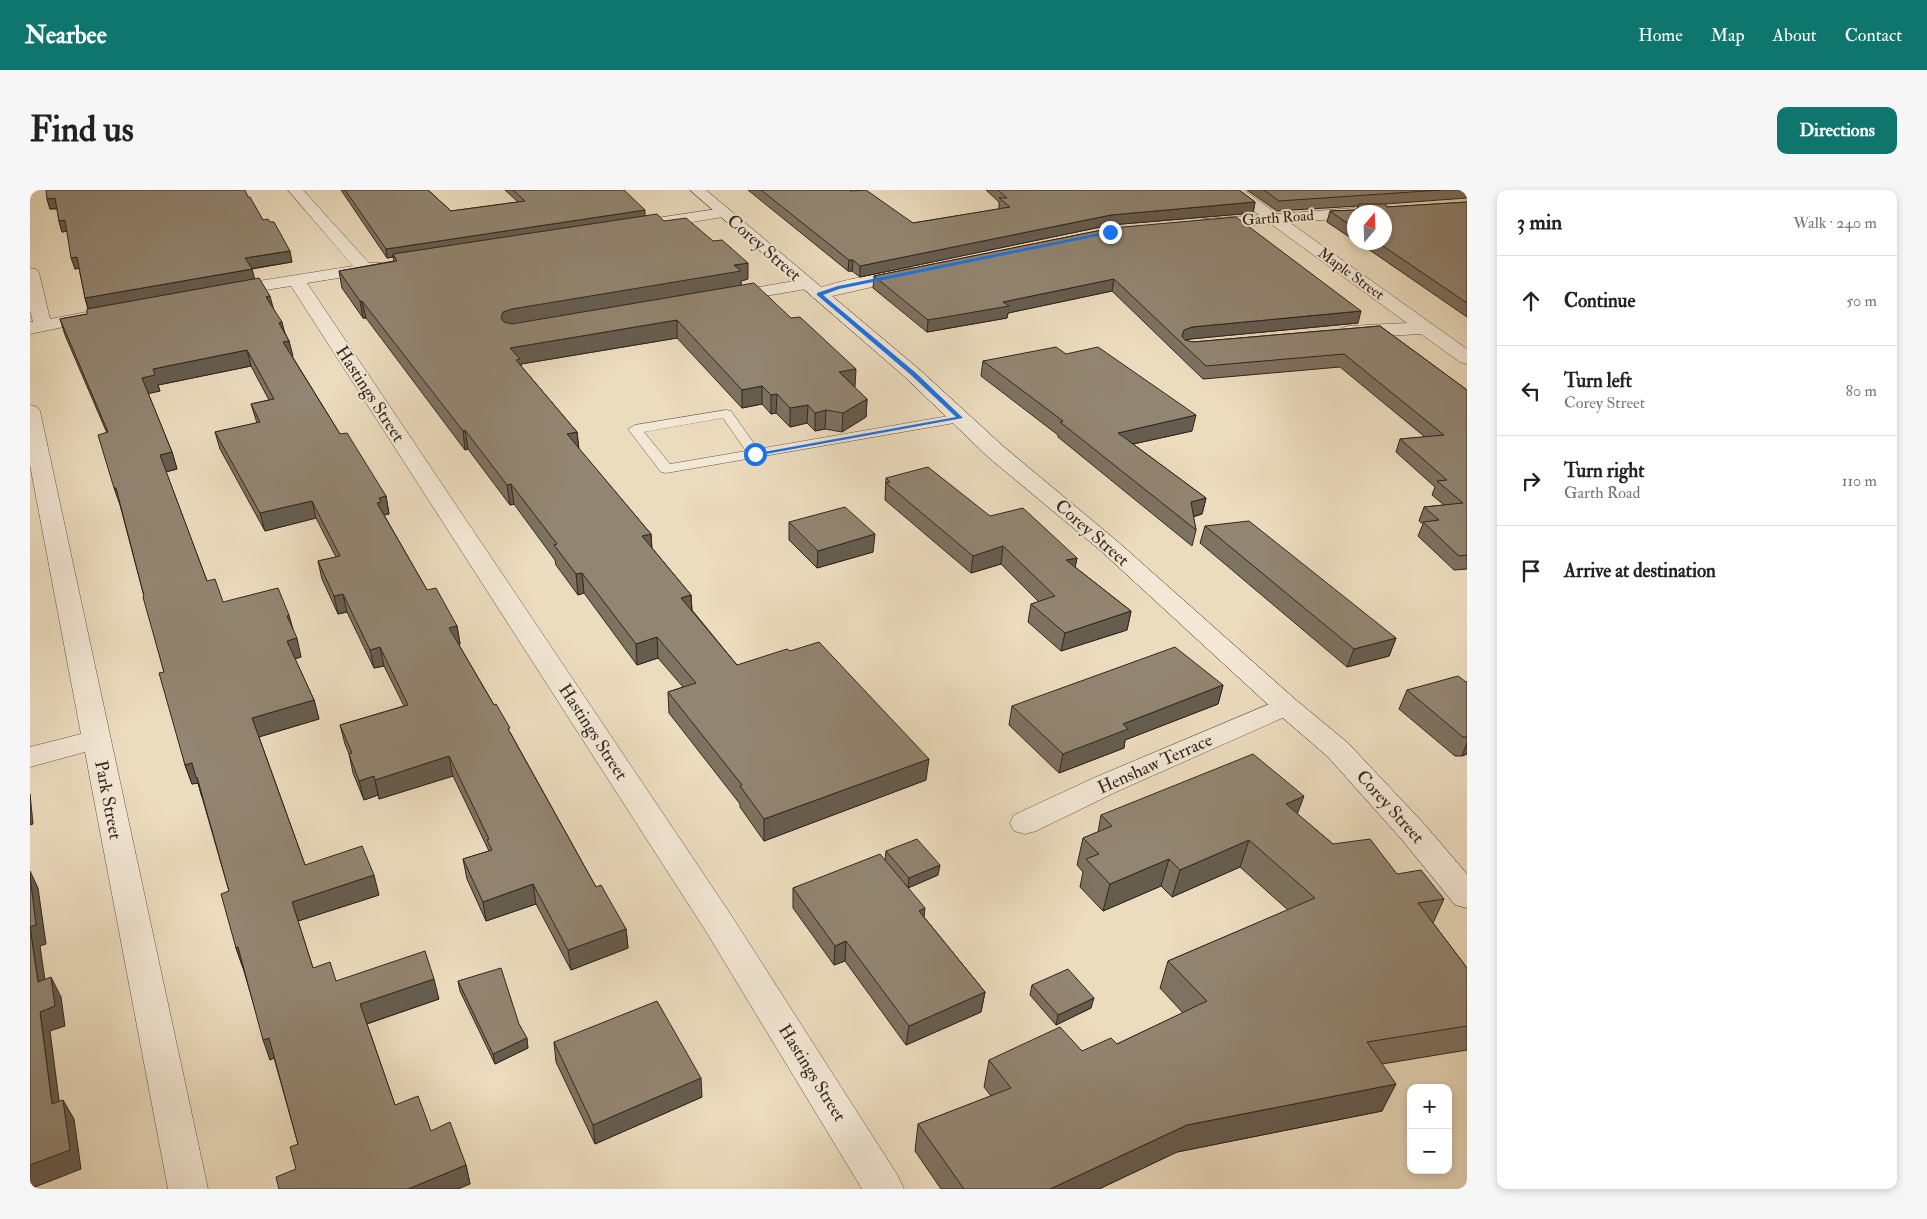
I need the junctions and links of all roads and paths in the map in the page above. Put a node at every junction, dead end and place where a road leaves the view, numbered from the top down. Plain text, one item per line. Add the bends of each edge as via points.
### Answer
1 (295, 190) edge
2 (697, 190) edge
3 (1234, 190) edge
4 (724, 213) junction
5 (1347, 213) edge
6 (1273, 218) junction
7 (1190, 225) edge
8 (632, 227) edge
9 (393, 264) edge
10 (364, 268) junction
11 (926, 270) edge
12 (30, 273) edge
13 (296, 279) junction
14 (812, 289) junction
15 (210, 294) edge
16 (706, 301) edge
17 (117, 312) edge
18 (37, 327) edge
19 (1426, 328) junction
20 (1332, 333) edge
21 (1467, 358) edge
22 (30, 411) edge
23 (960, 418) junction
24 (755, 454) junction
25 (1286, 706) junction
26 (96, 739) junction
27 (30, 757) edge
28 (1025, 823) dead end
29 (1467, 896) edge
30 (188, 1189) edge
31 (884, 1189) edge

1 - 10 street
2 - 4 street, Corey Street
3 - 6 street, Maple Street
4 - 8 street
4 - 14 street, Corey Street
5 - 6 street, Garth Road
6 - 7 street, Garth Road
6 - 19 street, Maple Street
9 - 10 street
10 - 13 street
11 - 14 street via 838,288
12 - 18 street
13 - 15 street
13 - 31 street, Hastings Street via 719,924
14 - 16 street
14 - 23 street, Corey Street via 914,374
17 - 18 street
19 - 20 street
19 - 21 street, Maple Street
22 - 26 street, Park Street
23 - 24 lane
23 - 25 street, Corey Street via 1110,546
24 - 24 lane via 726,414 635,429 666,469
25 - 28 street, Henshaw Terrace
25 - 29 street, Corey Street via 1338,750
26 - 27 street
26 - 30 street, Park Street

